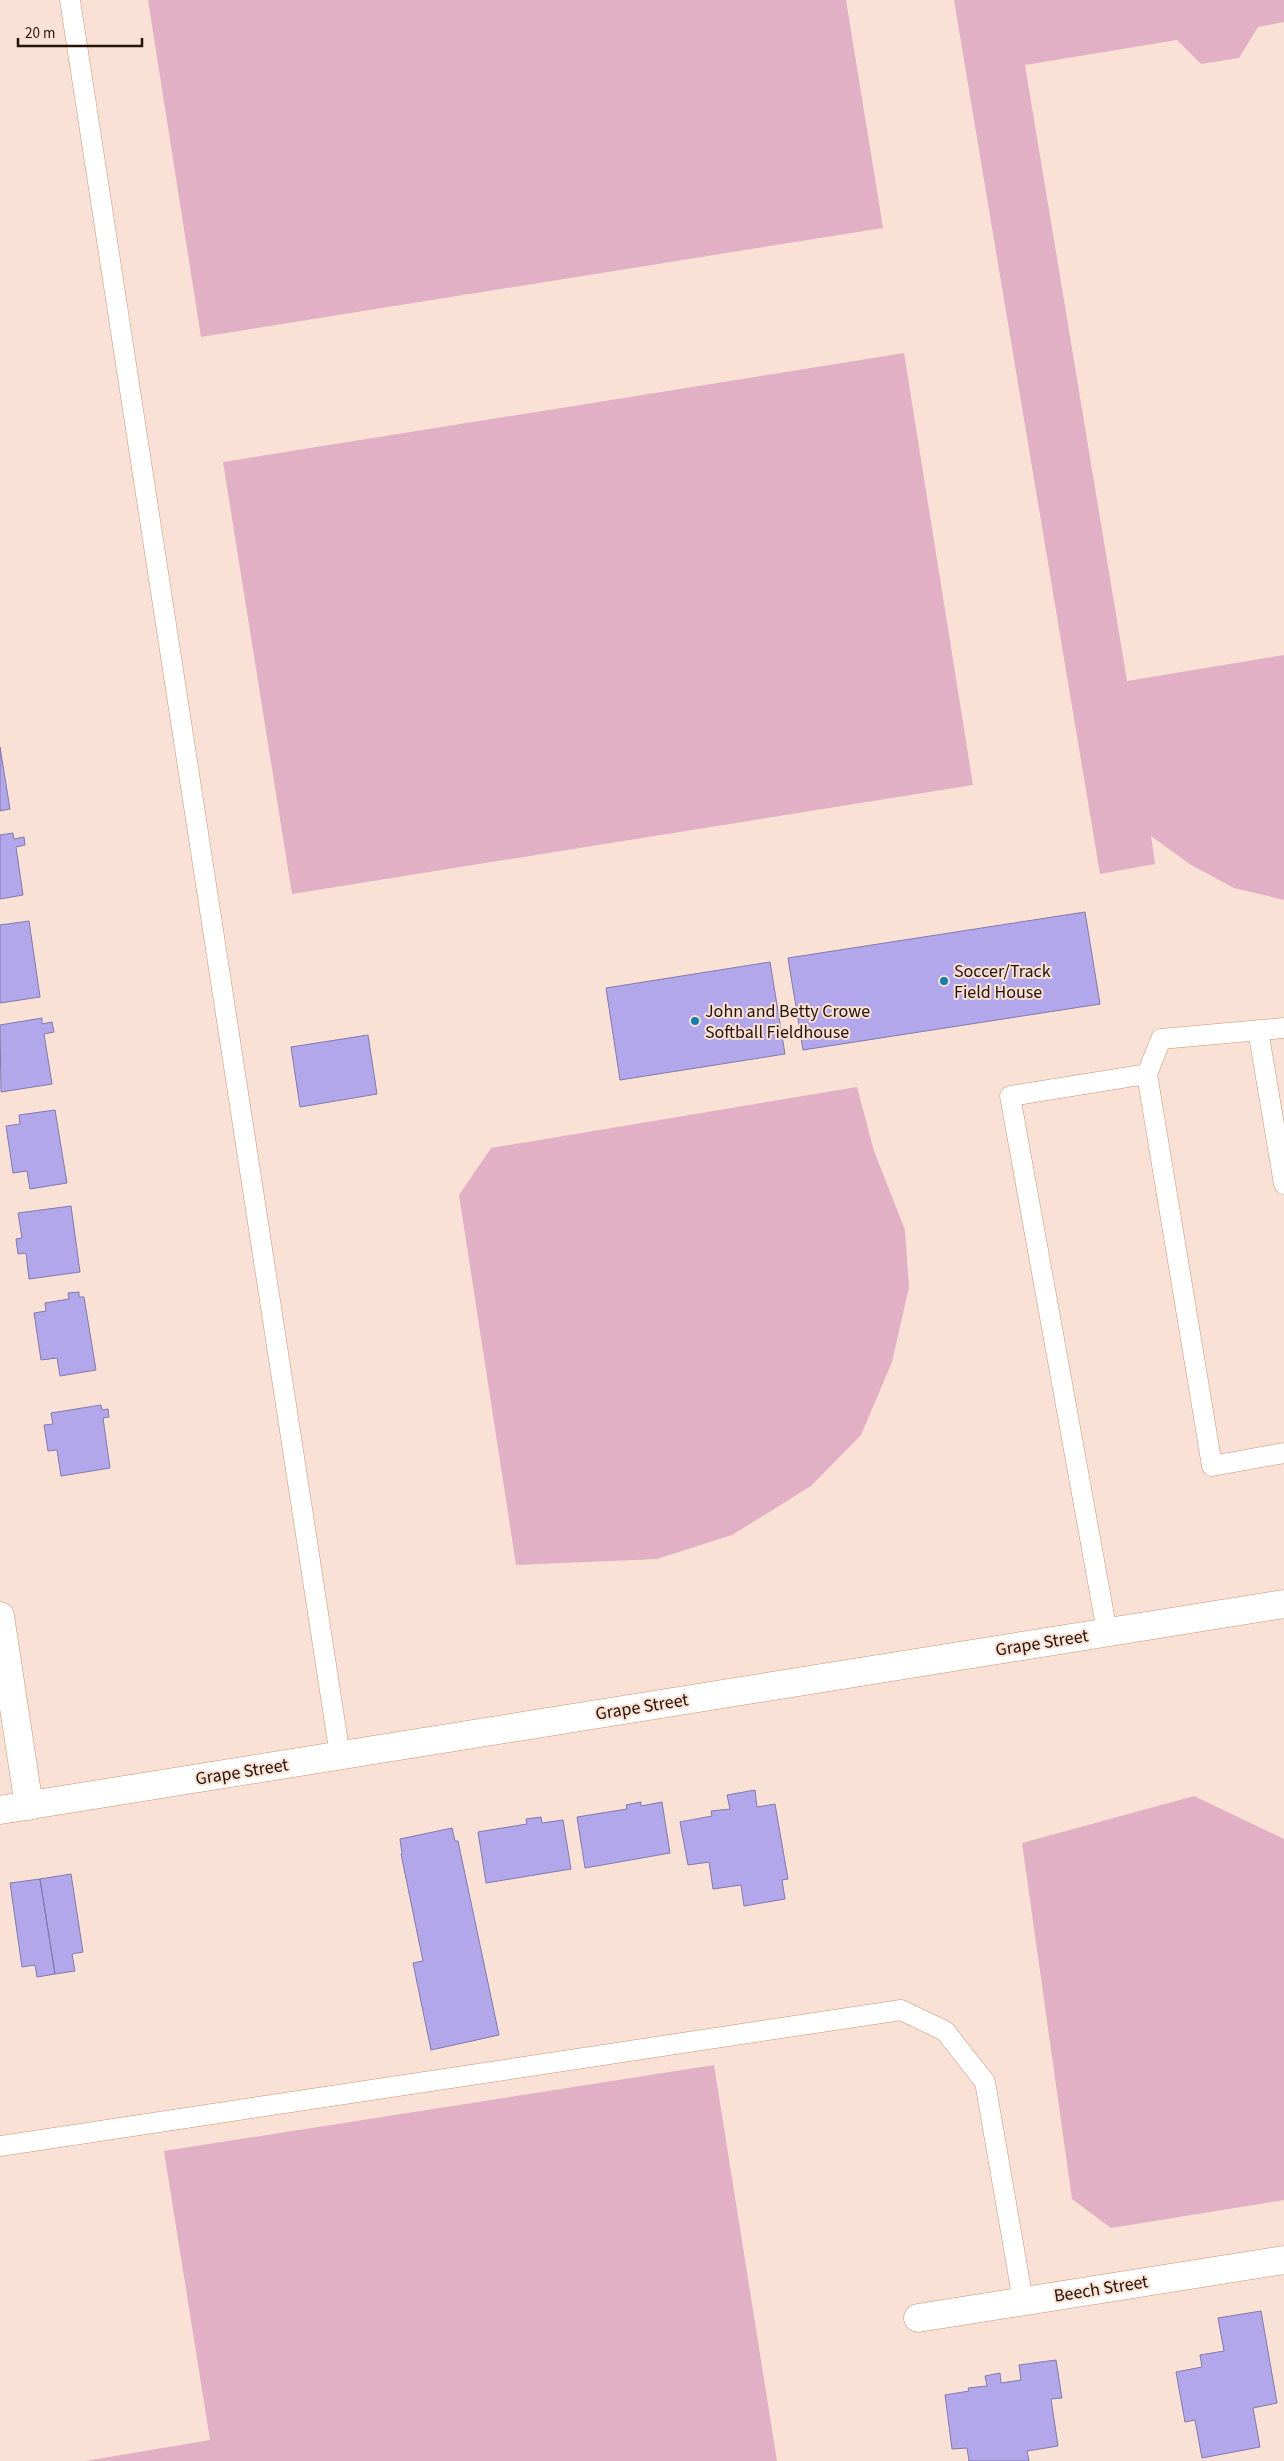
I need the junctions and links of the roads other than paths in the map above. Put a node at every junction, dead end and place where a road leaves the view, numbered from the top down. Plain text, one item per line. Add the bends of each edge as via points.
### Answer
1 (70, 0) edge
2 (1284, 1028) edge
3 (1258, 1030) junction
4 (1147, 1074) junction
5 (1284, 1184) edge
6 (1284, 1453) edge
7 (1284, 1604) edge
8 (0, 1616) edge
9 (1107, 1632) junction
10 (340, 1756) junction
11 (29, 1806) junction
12 (0, 1810) edge
13 (0, 2146) edge
14 (1284, 2260) edge
15 (1023, 2301) junction
16 (918, 2318) dead end

1 - 10 lane
2 - 3 lane
3 - 4 lane via 1161,1039
3 - 5 lane
4 - 6 lane via 1212,1466
4 - 9 lane via 1010,1096
7 - 9 street, Grape Street
8 - 11 street
9 - 10 street, Grape Street
10 - 11 street, Grape Street
11 - 12 street, Grape Street
13 - 15 lane via 901,2010 946,2032 985,2082
14 - 15 street, Beech Street
15 - 16 street, Beech Street

